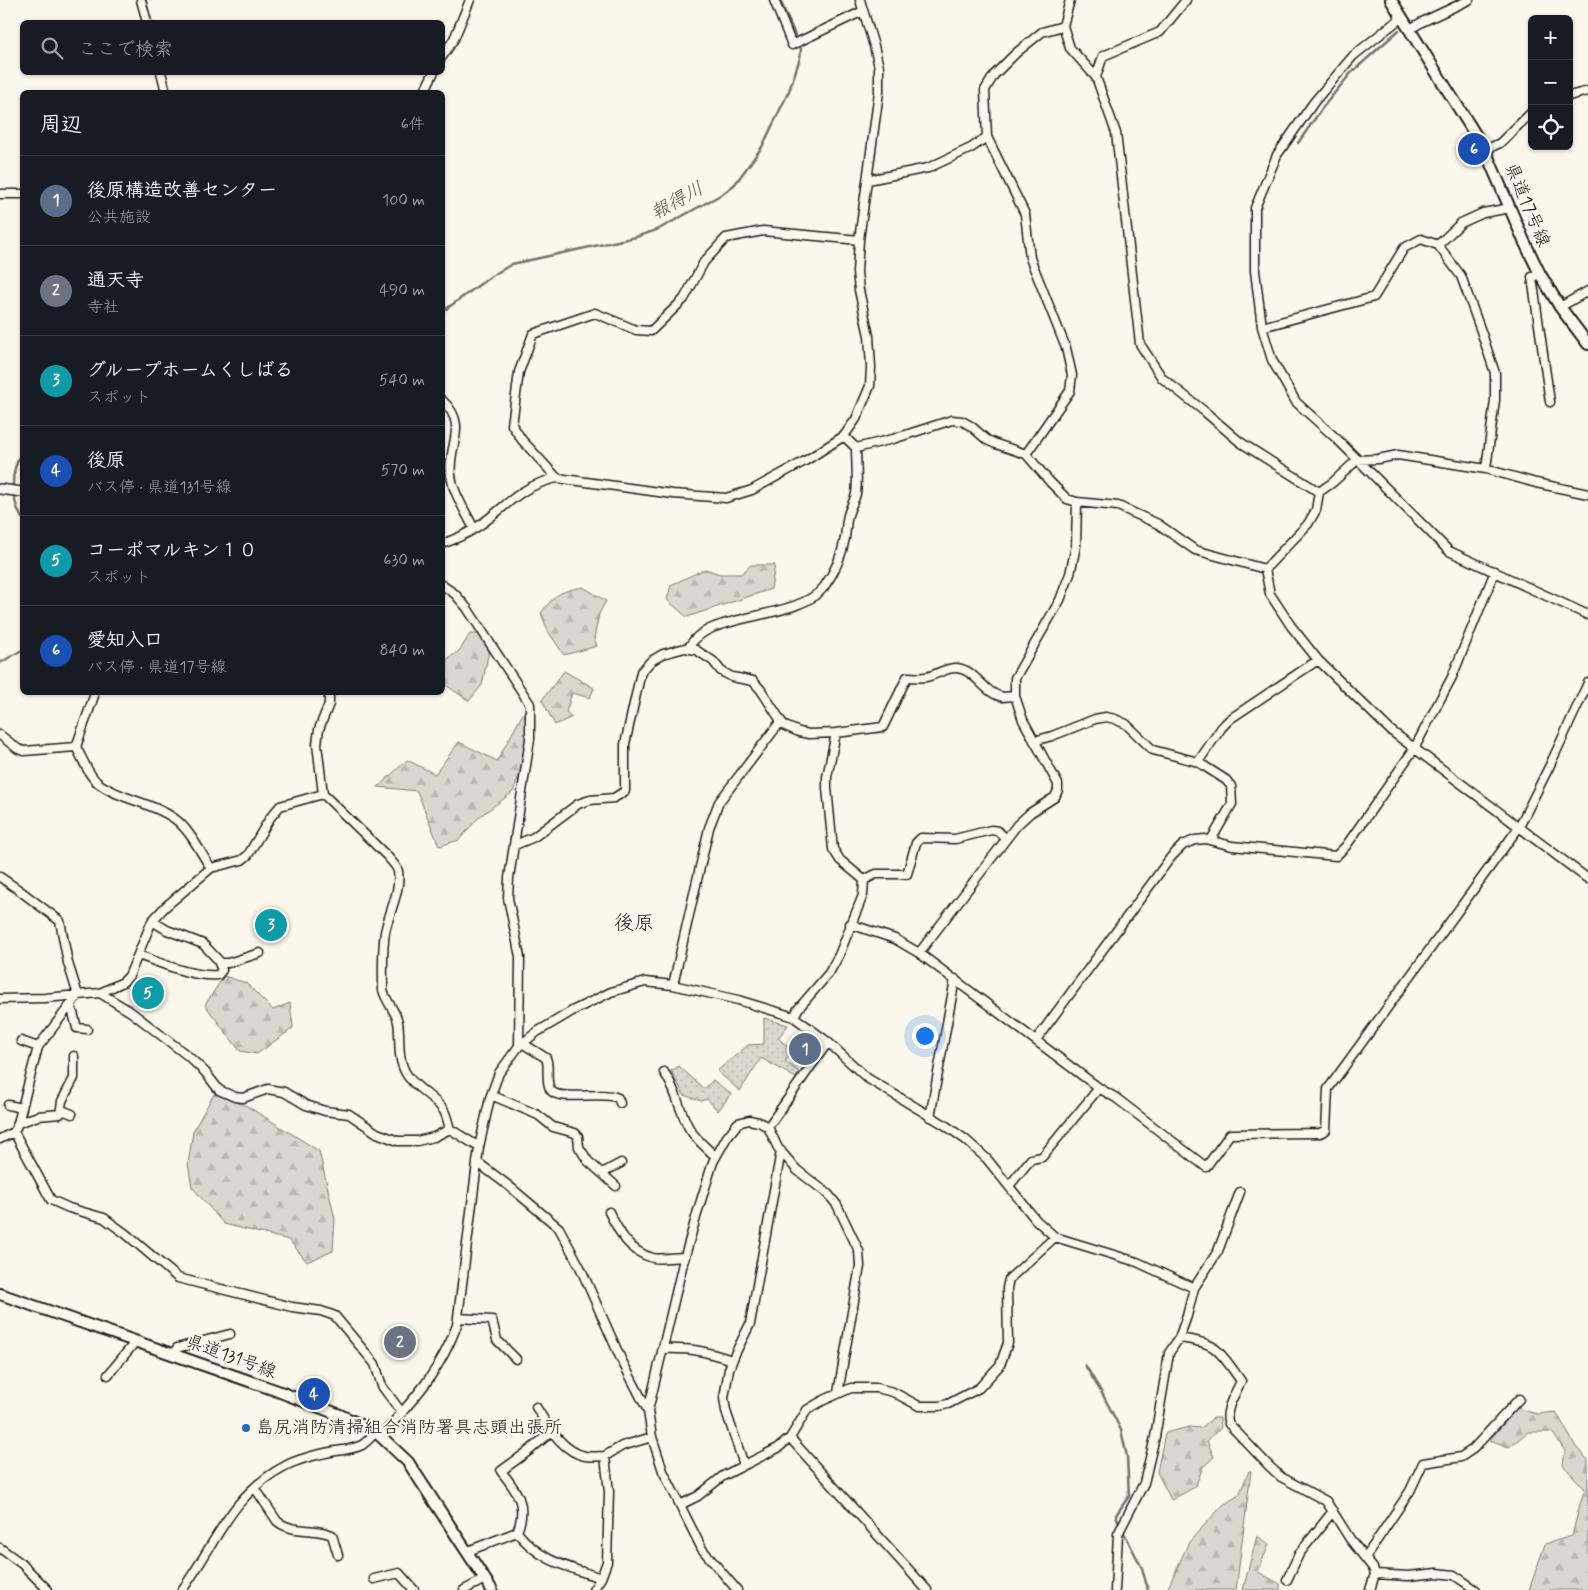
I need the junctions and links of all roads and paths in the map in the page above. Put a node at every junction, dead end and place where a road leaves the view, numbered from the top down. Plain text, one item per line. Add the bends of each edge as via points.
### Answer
1 (141, 0) edge
2 (470, 0) edge
3 (774, 0) edge
4 (860, 0) edge
5 (1070, 0) edge
6 (1186, 0) edge
7 (1391, 0) edge
8 (1469, 0) edge
9 (864, 11) junction
10 (1402, 17) junction
11 (146, 20) edge
12 (1063, 26) junction
13 (1410, 29) junction
14 (445, 52) edge
15 (162, 75) edge
16 (432, 75) edge
17 (1096, 76) junction
18 (166, 90) edge
19 (425, 90) edge
20 (1588, 91) edge
21 (1573, 95) edge
22 (1528, 116) edge
23 (987, 137) junction
24 (1485, 150) junction
25 (868, 180) junction
26 (0, 194) edge
27 (20, 194) edge
28 (1510, 208) junction
29 (859, 240) junction
30 (1438, 245) junction
31 (1540, 274) junction
32 (1588, 291) edge
33 (1560, 307) junction
34 (1262, 327) junction
35 (1588, 344) edge
36 (1550, 402) dead end
37 (445, 404) edge
38 (844, 436) junction
39 (856, 448) junction
40 (1026, 454) junction
41 (1357, 460) junction
42 (1486, 469) junction
43 (557, 478) junction
44 (0, 490) edge
45 (20, 492) edge
46 (1319, 492) junction
47 (1588, 494) edge
48 (1077, 502) junction
49 (474, 529) junction
50 (445, 543) edge
51 (1265, 569) junction
52 (1495, 571) junction
53 (445, 587) edge
54 (1588, 615) edge
55 (689, 648) junction
56 (1318, 660) junction
57 (1588, 683) edge
58 (329, 695) edge
59 (94, 696) dead end
60 (1014, 696) junction
61 (780, 721) junction
62 (836, 733) junction
63 (0, 735) edge
64 (1034, 741) junction
65 (76, 748) junction
66 (1414, 749) junction
67 (1198, 762) junction
68 (323, 794) junction
69 (1519, 827) junction
70 (1006, 839) junction
71 (1211, 840) junction
72 (514, 845) junction
73 (211, 868) junction
74 (0, 877) edge
75 (1588, 879) edge
76 (864, 880) junction
77 (152, 921) junction
78 (850, 924) junction
79 (260, 953) dead end
80 (919, 953) junction
81 (138, 955) junction
82 (218, 961) junction
83 (955, 979) junction
84 (673, 985) junction
85 (100, 993) junction
86 (78, 995) junction
87 (0, 999) edge
88 (71, 1005) junction
89 (794, 1017) junction
90 (87, 1029) dead end
91 (1036, 1040) junction
92 (21, 1041) dead end
93 (828, 1042) junction
94 (520, 1045) junction
95 (38, 1047) junction
96 (74, 1056) dead end
97 (664, 1072) dead end
98 (1099, 1088) junction
99 (491, 1095) junction
100 (620, 1103) dead end
101 (8, 1104) dead end
102 (22, 1108) junction
103 (62, 1110) junction
104 (72, 1114) dead end
105 (930, 1117) junction
106 (18, 1123) junction
107 (768, 1127) junction
108 (450, 1129) junction
109 (14, 1132) junction
110 (0, 1138) edge
111 (479, 1147) junction
112 (781, 1152) junction
113 (716, 1156) junction
114 (477, 1162) junction
115 (621, 1163) dead end
116 (602, 1173) junction
117 (616, 1186) dead end
118 (1009, 1186) junction
119 (1240, 1192) dead end
120 (609, 1212) dead end
121 (1055, 1237) junction
122 (685, 1257) junction
123 (1194, 1288) junction
124 (0, 1294) edge
125 (458, 1318) junction
126 (230, 1334) dead end
127 (1179, 1338) junction
128 (136, 1342) junction
129 (662, 1349) junction
130 (174, 1354) junction
131 (516, 1359) dead end
132 (732, 1360) junction
133 (108, 1375) dead end
134 (838, 1394) junction
135 (1519, 1399) dead end
136 (536, 1407) dead end
137 (648, 1411) junction
138 (402, 1413) junction
139 (552, 1431) junction
140 (378, 1434) junction
141 (652, 1437) junction
142 (790, 1438) junction
143 (605, 1456) junction
144 (744, 1465) junction
145 (255, 1488) junction
146 (680, 1504) junction
147 (1333, 1511) junction
148 (517, 1532) junction
149 (0, 1548) edge
150 (468, 1551) junction
151 (338, 1555) dead end
152 (1365, 1558) junction
153 (1375, 1574) junction
154 (601, 1578) junction
155 (374, 1579) dead end
156 (485, 1579) junction
157 (1287, 1580) dead end
158 (43, 1589) edge
159 (182, 1590) edge
160 (414, 1590) edge
161 (464, 1590) edge
162 (492, 1590) edge
163 (593, 1590) edge
164 (737, 1590) edge
165 (926, 1590) edge
166 (1115, 1590) edge
167 (1370, 1590) edge
168 (1476, 1590) edge

1 - 11 street
2 - 14 street
3 - 9 street via 792,45
4 - 9 street
5 - 12 street
6 - 17 street via 1160,32 1103,56
7 - 10 main road, 県道17号線
8 - 13 street
9 - 25 street via 879,67 878,108
10 - 13 main road, 県道17号線
10 - 34 street via 1353,56 1314,102 1277,155 1255,208 1255,271
12 - 17 street via 1070,48
12 - 23 street via 1042,32 994,75 985,90
13 - 24 main road, 県道17号線
15 - 18 street
16 - 19 street
17 - 46 street via 1116,132 1140,344 1162,378 1240,442
20 - 21 street
22 - 24 street via 1500,143
23 - 25 street via 928,168
23 - 40 street via 1025,214 1030,258 1066,348 1072,374 1070,391
24 - 28 main road, 県道17号線
25 - 29 street
26 - 27 street
28 - 30 street via 1483,213 1461,223
28 - 31 main road, 県道17号線
29 - 38 street via 857,272 869,336 870,386 856,419
29 - 43 street via 763,231 726,238 704,262 684,299 652,331 636,330 595,313 534,334 519,372 512,425
30 - 34 street via 1420,238 1404,248 1374,297
30 - 42 street via 1461,276 1495,373 1495,400
31 - 33 main road, 県道17号線
31 - 36 street via 1532,277
32 - 33 street
33 - 35 main road, 県道17号線
34 - 41 street via 1272,360 1296,402
37 - 49 street via 457,423 451,474 454,487
38 - 39 street
38 - 43 street via 752,490 726,498
39 - 40 street via 952,420 972,426 987,440
39 - 55 street via 856,494 842,549 823,588 800,604 736,620 703,633 691,642
40 - 48 street via 1067,499
41 - 42 street via 1398,454
41 - 46 street
41 - 52 street via 1449,551
42 - 47 street
43 - 49 street via 521,492
44 - 45 street
46 - 51 street via 1316,510 1308,524
48 - 51 street via 1118,506 1158,524 1195,550
48 - 60 street via 1076,546 1070,574 1060,600 1015,678
49 - 50 street
51 - 56 street via 1270,594 1276,605
52 - 54 street
52 - 66 street via 1452,678
53 - 72 street via 467,608 530,704 530,739
55 - 61 street via 713,660 721,671 732,677 753,682 762,690
55 - 72 street via 663,654 641,672 625,744 625,791 614,798 578,804 534,837
56 - 66 street
56 - 67 street via 1230,719
57 - 69 street
58 - 68 street via 317,744
59 - 65 street
60 - 62 street via 1002,697 976,677 957,668 926,677 907,677 883,727
60 - 64 street
61 - 62 street via 799,732
61 - 84 street via 719,802 709,828
62 - 76 street via 826,788 833,849 840,860
63 - 65 street via 24,751
64 - 67 street via 1106,717 1126,724 1153,750
64 - 70 street via 1058,784 1058,790 1055,797 1030,813
65 - 73 street via 98,783 176,820
66 - 69 street
66 - 71 street via 1336,856 1232,846
67 - 71 street via 1231,786 1232,804
68 - 73 street via 280,806 248,855 242,860
68 - 108 street via 396,866 398,889 385,932 383,990 398,1022 398,1044 406,1074 438,1102
69 - 75 street
69 - 98 street via 1328,1089 1326,1130 1320,1133 1230,1134 1206,1167
70 - 76 street via 998,831 991,830 955,838 921,838 916,843 907,874 876,874
70 - 80 street
71 - 91 street via 1205,838 1183,845 1171,858
72 - 94 street via 508,898 520,957
73 - 77 street
74 - 86 street via 60,921
76 - 78 street via 863,895
77 - 81 street
77 - 82 street via 203,944
78 - 80 street via 896,939
78 - 89 street via 829,973
79 - 82 street via 228,964
80 - 83 street
81 - 82 street via 206,976 218,975 222,970
81 - 85 street via 123,982
83 - 91 street
83 - 105 street
84 - 89 street
84 - 94 street via 645,982 611,992 574,1010
85 - 86 street
85 - 108 street via 131,1012 188,1056 219,1090 235,1097 244,1098 268,1089 284,1092 306,1105 349,1114 377,1133 398,1141 417,1141
86 - 87 street
86 - 88 street
88 - 90 street via 77,1028
88 - 95 street
89 - 93 street
91 - 98 street
92 - 95 street
93 - 105 street via 867,1078
93 - 107 street
94 - 99 street via 499,1073
94 - 100 street via 546,1058 548,1083 553,1092 566,1096 606,1095 618,1098
95 - 102 street
96 - 103 street via 74,1078 62,1101
97 - 113 street via 672,1083 689,1128
98 - 118 street via 1042,1157 1031,1159
99 - 111 street
99 - 116 street via 538,1115 553,1127 575,1133 583,1156
101 - 102 street
102 - 106 street
103 - 104 street
103 - 106 street via 56,1116 38,1116
105 - 118 street via 966,1140
106 - 109 street
107 - 112 street
107 - 113 street via 748,1120 738,1123
108 - 111 street
109 - 110 street
109 - 138 street via 51,1200 104,1218 178,1278 335,1316 375,1364 382,1386
111 - 114 street
112 - 132 street via 750,1324
112 - 134 street via 837,1205 859,1251 860,1266
113 - 122 street
114 - 125 street
114 - 137 street via 559,1228
115 - 116 street
116 - 117 street
118 - 121 street via 1036,1220
119 - 123 street via 1218,1251
120 - 122 street via 622,1237 636,1250 654,1258
121 - 123 street via 1137,1262
121 - 134 street via 1009,1279 1008,1344 1000,1365 978,1388 939,1406 919,1406 893,1392 877,1388 851,1388
122 - 129 street
123 - 127 street
124 - 128 main road, 県道131号線
125 - 131 street via 492,1320 497,1340
125 - 138 street via 437,1369
126 - 130 street via 177,1348
127 - 147 street via 1215,1348 1241,1381 1228,1411 1229,1424 1282,1477 1326,1501
127 - 166 street via 1169,1353 1144,1483 1118,1534
128 - 130 main road, 県道131号線
128 - 133 street
129 - 132 street via 705,1351
129 - 137 street
130 - 140 main road, 県道131号線 via 340,1415
132 - 144 street via 724,1398
134 - 142 street via 807,1410
135 - 152 street via 1473,1449 1461,1457 1423,1463 1410,1491
136 - 139 street
137 - 141 street
138 - 140 street
139 - 143 street via 574,1452 584,1456
139 - 148 street via 501,1471 520,1501 522,1518
140 - 145 street via 359,1446 292,1463 274,1472
140 - 150 main road, 県道131号線 via 408,1462
141 - 143 street via 622,1446
141 - 146 street via 663,1471
142 - 144 street via 778,1448
142 - 165 street
143 - 154 street via 609,1492 608,1562
144 - 146 street via 723,1476 698,1496
145 - 151 street via 281,1525 332,1535
145 - 159 street via 232,1510
146 - 164 street via 702,1550
147 - 152 street
147 - 157 street via 1299,1554
148 - 150 street
148 - 154 street via 537,1553
149 - 158 street via 22,1564
150 - 156 main road, 県道131号線
152 - 153 street
153 - 167 street
153 - 168 street via 1454,1575
154 - 163 street
155 - 160 street via 400,1573
156 - 161 street
156 - 162 main road, 県道131号線

